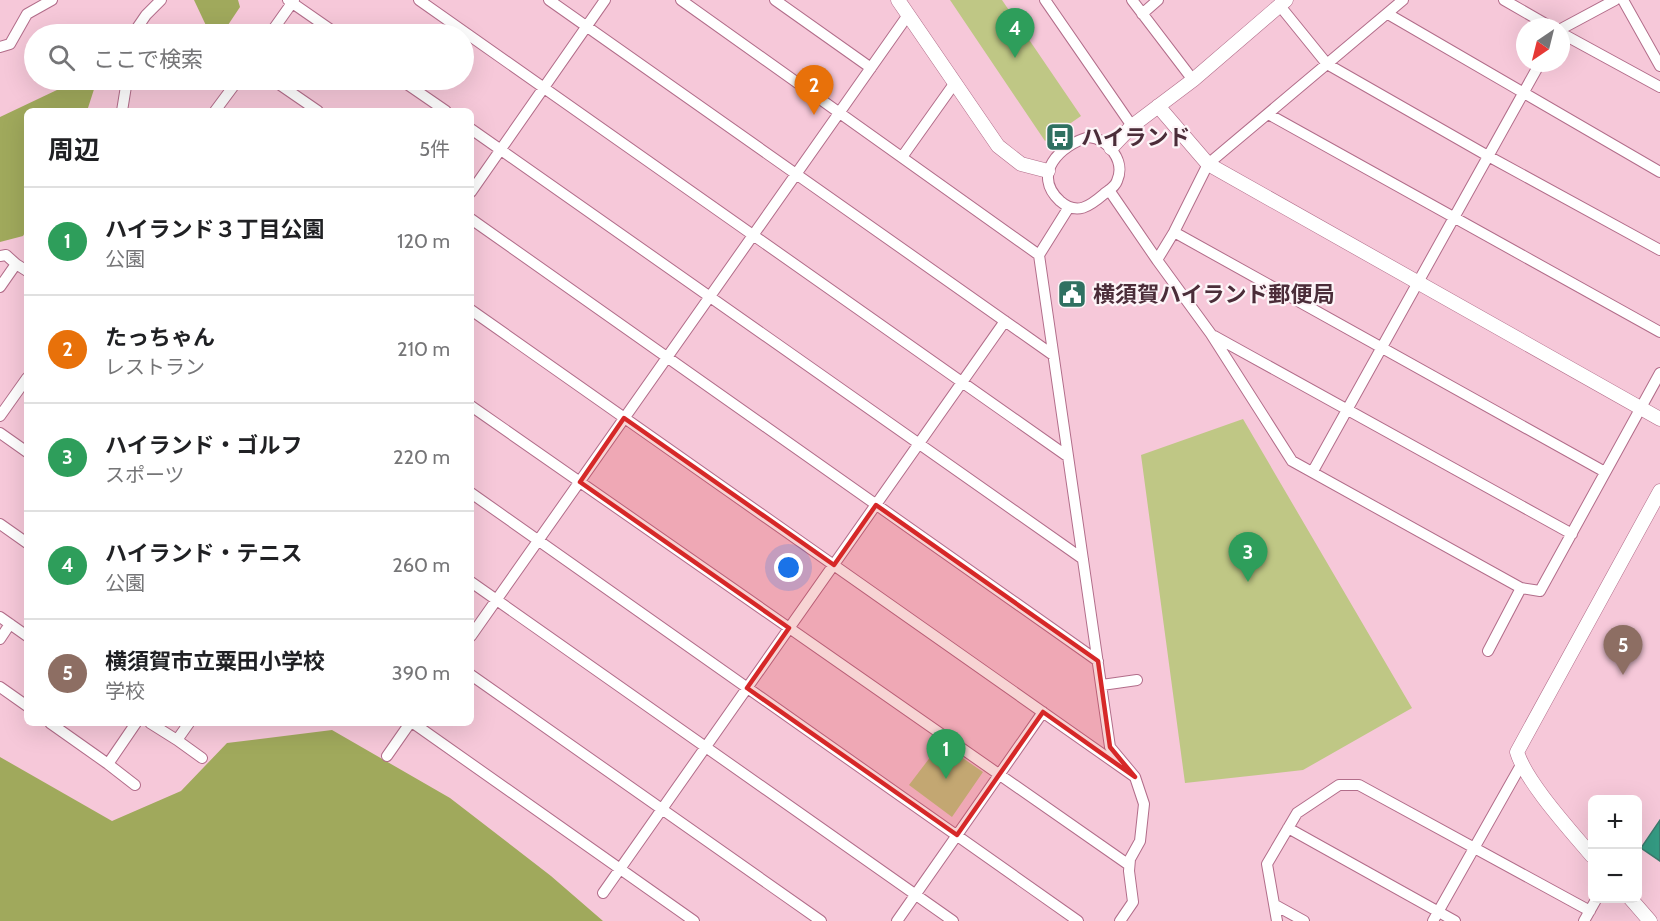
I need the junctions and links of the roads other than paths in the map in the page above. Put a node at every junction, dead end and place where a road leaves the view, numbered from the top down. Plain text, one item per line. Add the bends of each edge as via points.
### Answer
1 (52, 0) edge
2 (161, 0) edge
3 (419, 0) edge
4 (549, 0) edge
5 (605, 0) edge
6 (681, 0) edge
7 (775, 0) edge
8 (898, 0) edge
9 (1045, 0) edge
10 (1132, 0) edge
11 (1158, 0) edge
12 (1403, 0) edge
13 (1504, 0) edge
14 (1615, 0) edge
15 (1623, 0) edge
16 (291, 1) edge
17 (1283, 3) edge
18 (1142, 14) junction
19 (908, 15) junction
20 (1388, 15) junction
21 (1535, 18) edge
22 (140, 24) edge
23 (276, 24) edge
24 (323, 24) edge
25 (453, 24) edge
26 (587, 26) junction
27 (1570, 26) edge
28 (1570, 36) edge
29 (474, 38) edge
30 (0, 47) edge
31 (1327, 63) junction
32 (1660, 66) edge
33 (871, 68) junction
34 (1535, 72) edge
35 (1193, 80) junction
36 (954, 84) junction
37 (544, 87) junction
38 (1660, 87) edge
39 (125, 90) edge
40 (231, 90) edge
41 (288, 90) edge
42 (416, 90) edge
43 (1523, 93) junction
44 (1158, 106) junction
45 (122, 108) edge
46 (217, 108) edge
47 (314, 108) edge
48 (442, 108) edge
49 (839, 113) junction
50 (1270, 115) junction
51 (1132, 126) junction
52 (474, 131) edge
53 (1111, 147) junction
54 (501, 150) junction
55 (1488, 156) junction
56 (902, 157) junction
57 (1208, 164) junction
58 (1048, 171) junction
59 (1660, 172) edge
60 (796, 174) junction
61 (474, 188) edge
62 (1109, 190) junction
63 (1069, 207) junction
64 (1454, 218) junction
65 (474, 221) edge
66 (1174, 232) junction
67 (753, 236) junction
68 (1660, 250) edge
69 (1039, 255) junction
70 (0, 256) edge
71 (1157, 260) junction
72 (16, 264) junction
73 (24, 269) edge
74 (1418, 281) junction
75 (0, 287) edge
76 (710, 297) junction
77 (474, 312) edge
78 (1005, 321) junction
79 (1660, 332) edge
80 (1211, 334) junction
81 (1381, 349) junction
82 (1053, 355) junction
83 (667, 357) junction
84 (1660, 373) edge
85 (24, 382) edge
86 (962, 383) junction
87 (474, 408) edge
88 (1640, 408) junction
89 (1347, 410) junction
90 (0, 416) edge
91 (624, 418) junction
92 (1660, 419) edge
93 (0, 433) edge
94 (919, 444) junction
95 (24, 450) edge
96 (1067, 456) junction
97 (1313, 471) junction
98 (1605, 472) junction
99 (580, 482) junction
100 (1660, 491) edge
101 (474, 495) edge
102 (876, 505) junction
103 (0, 524) edge
104 (1572, 534) junction
105 (538, 540) junction
106 (24, 541) edge
107 (1083, 558) junction
108 (834, 565) junction
109 (474, 584) edge
110 (1521, 588) junction
111 (496, 600) junction
112 (0, 617) edge
113 (10, 624) junction
114 (789, 628) junction
115 (474, 632) edge
116 (24, 634) edge
117 (0, 639) edge
118 (1488, 651) dead end
119 (1098, 661) junction
120 (474, 677) edge
121 (1137, 680) dead end
122 (1102, 685) junction
123 (0, 687) edge
124 (747, 688) junction
125 (24, 704) edge
126 (1043, 712) junction
127 (54, 726) edge
128 (134, 726) edge
129 (155, 726) edge
130 (187, 726) edge
131 (409, 726) edge
132 (415, 726) edge
133 (177, 740) junction
134 (705, 747) junction
135 (387, 756) dead end
136 (202, 758) dead end
137 (108, 764) junction
138 (1521, 765) junction
139 (999, 774) junction
140 (1135, 777) junction
141 (135, 785) dead end
142 (662, 809) junction
143 (1288, 828) junction
144 (957, 835) junction
145 (1475, 848) junction
146 (1588, 850) edge
147 (1129, 865) junction
148 (620, 869) junction
149 (603, 893) dead end
150 (915, 895) junction
151 (1634, 903) edge
152 (1275, 905) junction
153 (1435, 916) edge
154 (1587, 916) edge
155 (694, 921) edge
156 (821, 921) edge
157 (897, 921) edge
158 (953, 921) edge
159 (1078, 921) edge
160 (1120, 921) edge
161 (1276, 921) edge
162 (1304, 921) edge
163 (1455, 921) edge
164 (1650, 921) edge

1 - 30 street via 27,14 10,44
2 - 22 street
3 - 25 street
4 - 26 street
5 - 26 street
6 - 49 street
7 - 33 street
8 - 19 street
9 - 51 street
10 - 18 street
11 - 18 street
12 - 20 street
13 - 21 street
14 - 27 street
15 - 32 street
16 - 23 street
16 - 24 street
17 - 31 street
17 - 35 street
18 - 35 street
19 - 33 street
19 - 36 street
20 - 31 street
20 - 43 street
26 - 37 street
26 - 60 street
28 - 38 street
29 - 37 street
31 - 50 street
31 - 55 street
33 - 49 street
34 - 43 street
35 - 44 street
36 - 56 street
36 - 58 street via 1006,154 1021,164
37 - 54 street
37 - 67 street
39 - 45 street
40 - 46 street
41 - 47 street
42 - 48 street
43 - 55 street
43 - 59 street
44 - 51 street
44 - 57 street
49 - 56 street
49 - 60 street
50 - 57 street
50 - 64 street
51 - 53 street
52 - 54 street
53 - 58 street via 1084,138 1059,154
53 - 62 street via 1119,174 1117,183
54 - 61 street
54 - 76 street
55 - 64 street
55 - 68 street
56 - 69 street
57 - 66 street
57 - 74 street
58 - 63 street via 1056,196
60 - 67 street
60 - 78 street
62 - 63 street via 1085,208
62 - 71 street
63 - 69 street
64 - 74 street
64 - 79 street
65 - 83 street
66 - 71 street
66 - 81 street
67 - 76 street
67 - 86 street
69 - 82 street
70 - 72 street via 6,255
71 - 80 street
72 - 73 street
72 - 75 street
74 - 81 street
74 - 88 street
76 - 83 street
76 - 94 street
77 - 91 street
78 - 82 street
78 - 86 street
80 - 89 street
80 - 97 street via 1292,461
81 - 89 street
81 - 98 street
82 - 96 street
83 - 91 street
83 - 102 street
84 - 88 street
85 - 90 street
86 - 94 street
86 - 96 street
87 - 99 street
88 - 92 street
88 - 98 street
89 - 97 street
89 - 104 street
91 - 99 street
91 - 108 street
93 - 95 street
94 - 102 street
94 - 107 street
96 - 107 street
97 - 110 street
98 - 104 street
99 - 105 street
99 - 114 street
100 - 138 street via 1517,752
101 - 105 street
102 - 108 street
102 - 119 street
103 - 106 street
104 - 110 street via 1540,591
105 - 111 street
105 - 124 street
107 - 119 street
108 - 114 street
108 - 126 street
109 - 111 street
110 - 118 street
111 - 115 street
111 - 134 street
112 - 113 street
113 - 116 street
113 - 117 street
114 - 124 street
114 - 139 street
119 - 122 street
120 - 142 street
121 - 122 street
122 - 140 street via 1110,747
123 - 125 street
124 - 134 street
124 - 144 street
126 - 139 street
126 - 140 street
127 - 137 street
128 - 137 street
129 - 133 street
130 - 133 street
131 - 135 street
132 - 148 street
133 - 136 street
134 - 142 street
134 - 150 street
137 - 141 street
138 - 145 street
138 - 146 street
139 - 144 street
139 - 147 street
140 - 147 street via 1144,804 1140,841
142 - 148 street
142 - 156 street
143 - 145 street via 1297,813 1339,785 1359,785
143 - 152 street via 1267,864
143 - 153 street
144 - 150 street
144 - 159 street
145 - 153 street
145 - 154 street
147 - 160 street via 1133,902
148 - 149 street
148 - 155 street
150 - 157 street
150 - 158 street
151 - 164 street
152 - 161 street
152 - 162 street
153 - 163 street

